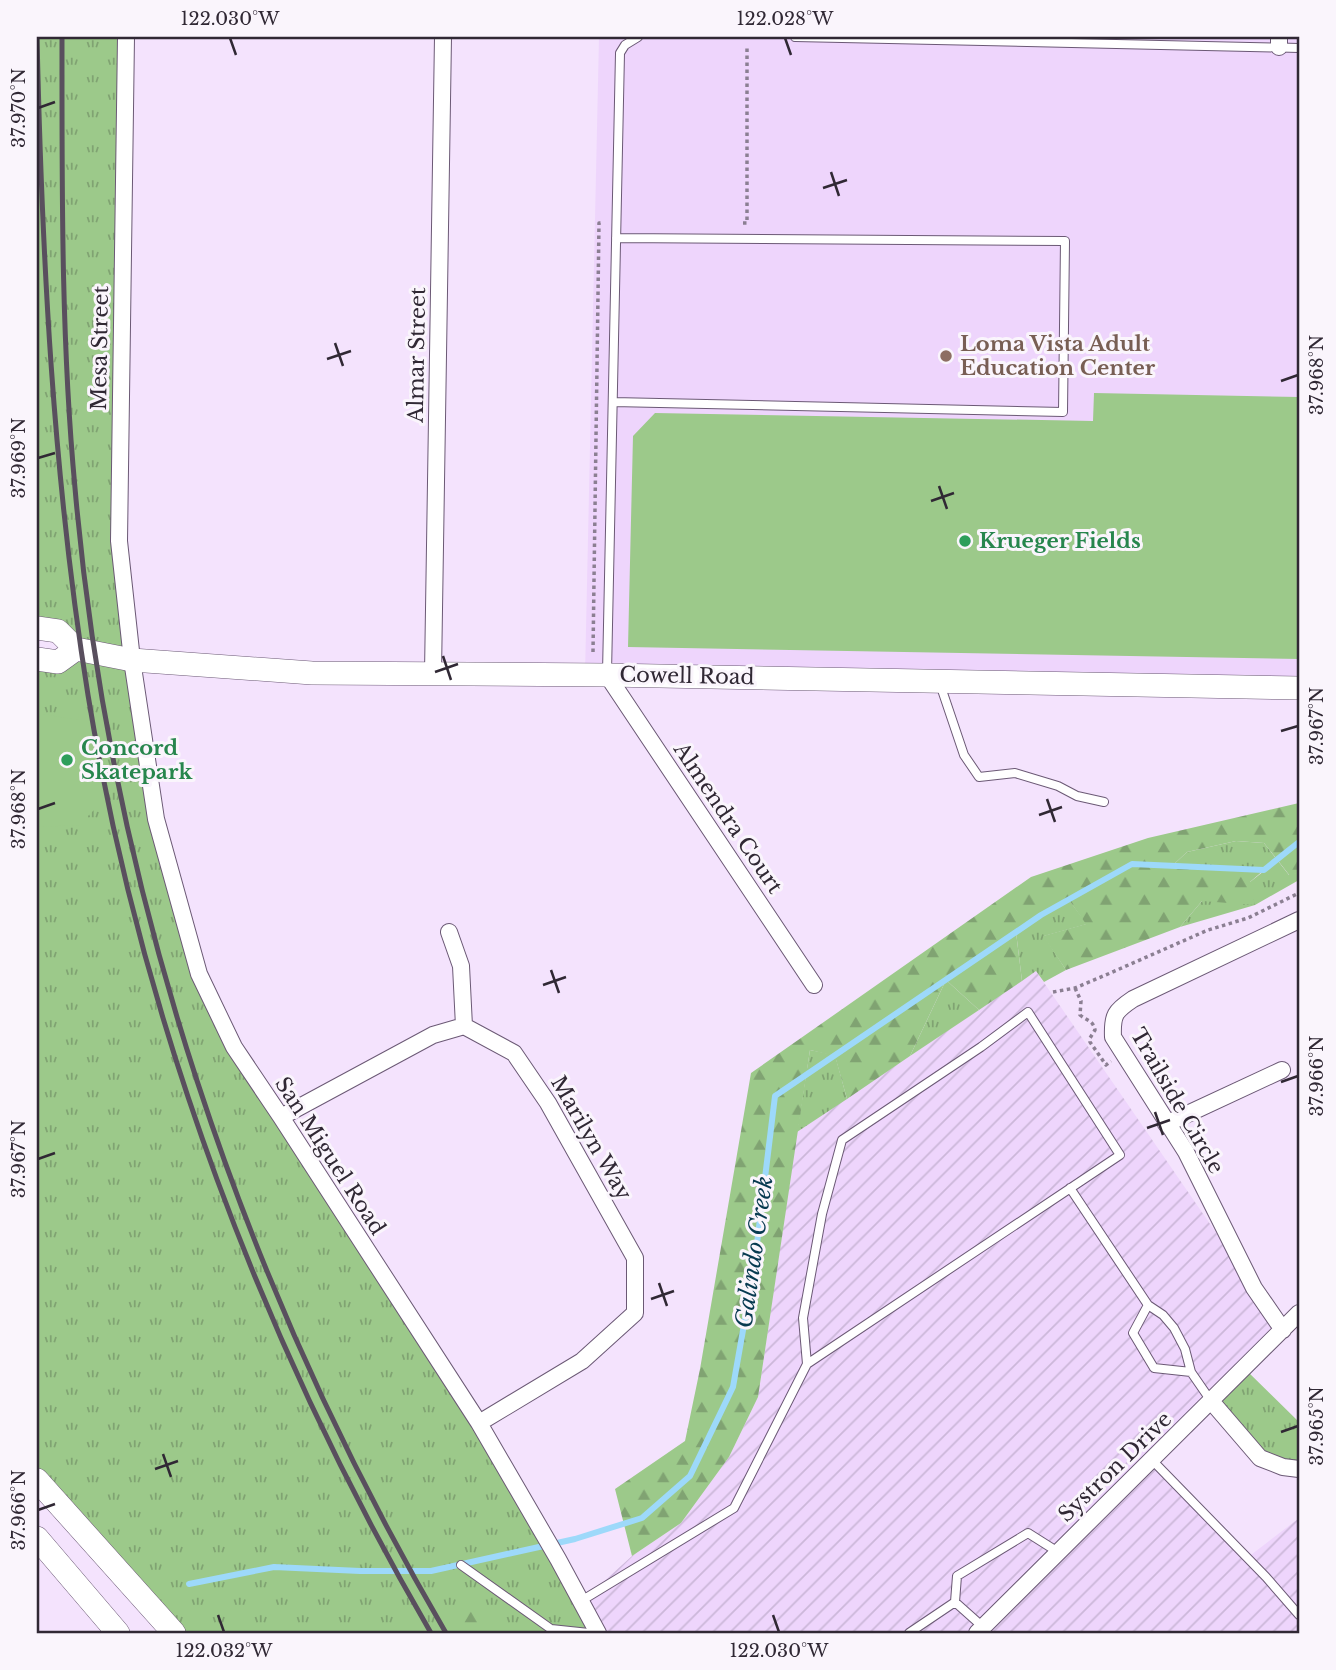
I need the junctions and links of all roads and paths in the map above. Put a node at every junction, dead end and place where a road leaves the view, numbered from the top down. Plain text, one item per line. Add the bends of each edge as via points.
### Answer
1 (126, 37) edge
2 (443, 37) edge
3 (638, 37) edge
4 (795, 37) edge
5 (1279, 42) edge
6 (747, 46) dead end
7 (1299, 48) edge
8 (617, 223) junction
9 (736, 223) dead end
10 (616, 238) junction
11 (613, 402) junction
12 (37, 628) edge
13 (76, 649) junction
14 (37, 659) edge
15 (132, 660) junction
16 (433, 673) junction
17 (607, 675) junction
18 (939, 681) junction
19 (1299, 688) edge
20 (1104, 802) dead end
21 (1299, 893) edge
22 (1299, 920) edge
23 (449, 932) dead end
24 (814, 985) dead end
25 (1053, 992) dead end
26 (464, 1026) junction
27 (1282, 1070) dead end
28 (281, 1117) junction
29 (1167, 1124) junction
30 (1070, 1188) junction
31 (1147, 1305) junction
32 (1299, 1313) edge
33 (1283, 1330) junction
34 (807, 1364) junction
35 (1191, 1372) junction
36 (1211, 1402) junction
37 (479, 1423) junction
38 (1152, 1460) junction
39 (1299, 1469) edge
40 (37, 1480) edge
41 (37, 1538) edge
42 (1058, 1552) junction
43 (461, 1565) dead end
44 (581, 1602) junction
45 (955, 1602) junction
46 (1299, 1615) edge
47 (980, 1630) edge
48 (118, 1633) edge
49 (174, 1633) edge
50 (589, 1633) edge
51 (598, 1633) edge
52 (909, 1633) edge

1 - 15 street, Mesa Street via 119,541
2 - 16 street, Almar Street
3 - 8 lane via 620,53
4 - 5 lane
5 - 7 lane
6 - 9 path via 747,223
8 - 10 lane
8 - 17 path via 599,223 592,650
10 - 11 lane
10 - 11 lane via 1065,241 1063,412
11 - 17 lane
12 - 13 street, Cowell Road via 58,631
13 - 14 street via 58,662
13 - 15 street, Cowell Road
15 - 16 street, Cowell Road via 312,674
15 - 28 street, San Miguel Road via 156,819 199,974 233,1047
16 - 17 street, Cowell Road
17 - 18 street, Cowell Road
17 - 24 street, Almendra Court
18 - 19 street, Cowell Road
18 - 20 lane via 964,755 979,777 1015,773
21 - 25 path via 1248,918
22 - 29 street, Trailside Circle via 1116,1011 1113,1037
23 - 26 street via 461,966
26 - 28 street via 433,1035
26 - 37 street, Marilyn Way via 514,1054 548,1103 635,1258 635,1313 582,1361
27 - 29 street
28 - 37 street, San Miguel Road
29 - 33 street, Trailside Circle via 1186,1152 1254,1288
30 - 31 lane
30 - 34 lane
30 - 34 lane via 1120,1154 1028,1012 842,1140 822,1214 803,1318
31 - 35 lane via 1174,1328
31 - 35 lane via 1133,1333 1154,1368
32 - 33 street
33 - 36 street, Systron Drive
34 - 44 lane via 734,1508
35 - 36 lane
36 - 38 street, Systron Drive
36 - 39 street via 1260,1458
37 - 44 street, San Miguel Road
38 - 42 street, Systron Drive
38 - 46 lane
40 - 49 street
41 - 48 street
42 - 45 lane via 1028,1533 957,1576
42 - 47 street, Systron Drive
43 - 50 lane via 551,1629
44 - 51 street, San Miguel Road
45 - 47 lane
45 - 52 lane

